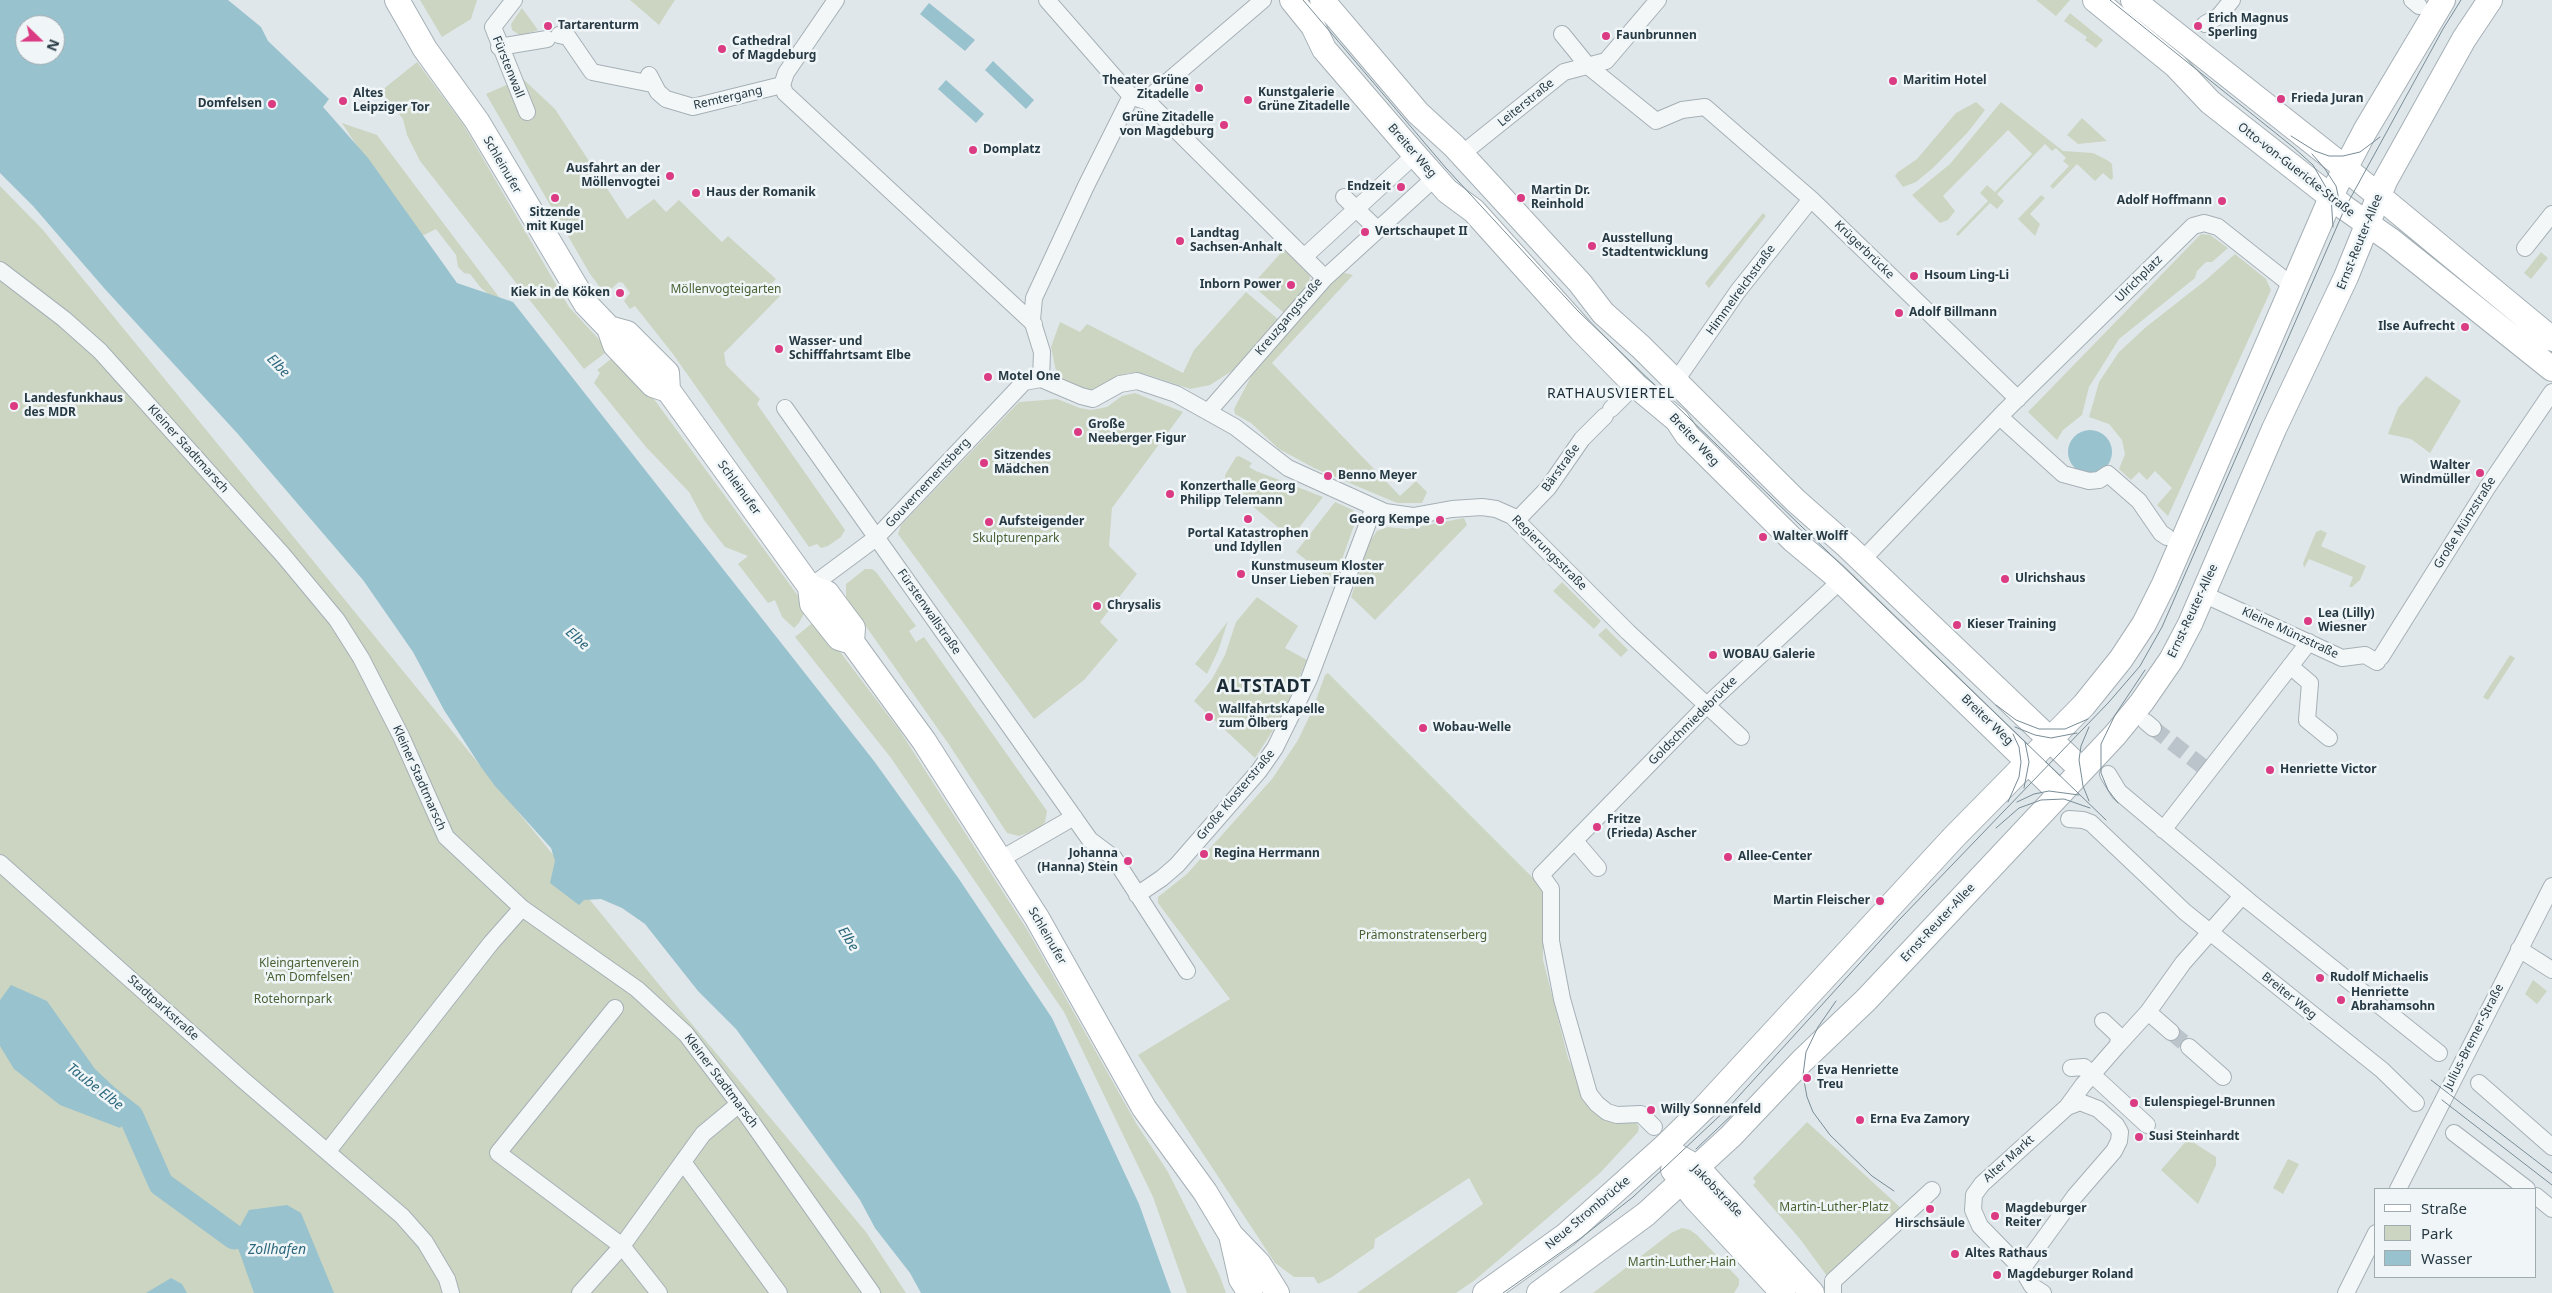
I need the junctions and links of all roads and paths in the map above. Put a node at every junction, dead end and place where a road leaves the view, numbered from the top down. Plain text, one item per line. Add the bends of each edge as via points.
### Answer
1 (397, 0) edge
2 (514, 0) edge
3 (836, 0) edge
4 (1048, 0) edge
5 (1263, 0) edge
6 (1292, 0) edge
7 (1322, 0) edge
8 (1658, 0) edge
9 (2095, 0) edge
10 (2133, 0) edge
11 (2232, 0) edge
12 (2443, 0) edge
13 (2490, 0) edge
14 (2205, 24) dead end
15 (1562, 34) dead end
16 (499, 47) junction
17 (1588, 66) junction
18 (782, 85) junction
19 (1139, 98) junction
20 (527, 112) dead end
21 (1468, 149) dead end
22 (1406, 164) dead end
23 (2345, 168) junction
24 (1428, 184) dead end
25 (2378, 196) junction
26 (1344, 197) dead end
27 (2331, 197) junction
28 (1811, 199) junction
29 (1357, 209) junction
30 (2552, 214) edge
31 (2367, 224) junction
32 (1378, 230) junction
33 (2525, 248) dead end
34 (1304, 257) junction
35 (0, 270) edge
36 (1325, 278) junction
37 (2293, 284) junction
38 (1034, 324) junction
39 (2552, 338) edge
40 (2552, 369) edge
41 (1041, 379) junction
42 (1675, 382) junction
43 (1636, 385) junction
44 (2552, 392) edge
45 (2018, 399) junction
46 (784, 408) dead end
47 (1208, 412) junction
48 (2000, 417) junction
49 (1374, 507) junction
50 (1517, 520) junction
51 (2167, 537) dead end
52 (876, 538) junction
53 (1868, 554) dead end
54 (1837, 584) dead end
55 (810, 586) junction
56 (2203, 594) junction
57 (2309, 642) junction
58 (2379, 659) joint
59 (2290, 666) junction
60 (1707, 705) junction
61 (1741, 737) dead end
62 (2329, 738) dead end
63 (2050, 739) junction
64 (2028, 761) junction
65 (2082, 770) junction
66 (2108, 774) dead end
67 (2060, 793) junction
68 (1074, 817) junction
69 (2068, 819) dead end
70 (2163, 830) junction
71 (1574, 841) junction
72 (1001, 859) junction
73 (0, 864) edge
74 (1598, 868) dead end
75 (2552, 886) edge
76 (1137, 895) junction
77 (2242, 896) junction
78 (522, 908) junction
79 (2211, 933) junction
80 (2520, 949) junction
81 (2552, 970) edge
82 (1187, 971) dead end
83 (615, 1008) dead end
84 (2148, 1012) junction
85 (2103, 1021) dead end
86 (2171, 1032) tunnel mouth
87 (2118, 1045) junction
88 (2189, 1047) tunnel mouth
89 (2439, 1053) dead end
90 (2071, 1068) dead end
91 (2092, 1074) junction
92 (2223, 1077) dead end
93 (2479, 1083) dead end
94 (2416, 1103) dead end
95 (739, 1104) junction
96 (2067, 1107) junction
97 (2147, 1125) dead end
98 (2454, 1133) dead end
99 (1658, 1138) junction
100 (2552, 1147) edge
101 (328, 1151) junction
102 (683, 1162) junction
103 (1690, 1175) junction
104 (2399, 1188) edge
105 (2526, 1188) edge
106 (1932, 1190) dead end
107 (2537, 1197) edge
108 (2552, 1209) edge
109 (1231, 1236) junction
110 (2374, 1237) edge
111 (622, 1246) junction
112 (2022, 1269) junction
113 (1778, 1284) edge
114 (2034, 1291) edge
115 (451, 1293) edge
116 (580, 1293) edge
117 (658, 1293) edge
118 (779, 1293) edge
119 (872, 1293) edge
120 (1250, 1293) edge
121 (1278, 1293) edge
122 (1486, 1293) edge
123 (1539, 1293) edge
124 (1812, 1293) edge
125 (1833, 1293) edge
126 (2346, 1293) edge

1 - 55 main road, Schleinufer via 425,50 473,115 578,294 609,328 627,333 667,373 668,390
2 - 16 street, Fürstenwall via 493,27
3 - 18 street via 786,73
4 - 19 street
5 - 19 street
6 - 43 main road, Breiter Weg via 1313,26 1324,48 1447,191 1474,211 1581,330
7 - 42 main road via 1418,113 1454,146 1580,283 1602,313
8 - 17 street, Leiterstraße via 1606,61
9 - 27 main road, Otto-von-Guericke-Straße via 2176,66 2210,102
10 - 23 main road
11 - 14 street via 2219,16
12 - 23 main road
13 - 25 main road, Ernst-Reuter-Allee via 2464,40
15 - 17 street
16 - 18 street, Remtergang via 568,37 592,72 650,80 666,99 693,107
16 - 20 street, Fürstenwall
17 - 21 street, Leiterstraße via 1564,72
17 - 28 street, Krügerbrücke via 1656,122 1682,110 1705,107
18 - 38 street via 791,102
19 - 34 street, Kreuzgangstraße
19 - 38 street via 1090,178 1036,294 1032,309
22 - 29 street
23 - 25 main road
23 - 27 main road
23 - 31 main road via 2356,186
24 - 32 street
25 - 31 main road, Ernst-Reuter-Allee
25 - 39 main road
26 - 29 street
27 - 31 main road, Otto-von-Guericke-Straße
27 - 37 main road
28 - 42 street, Himmelreichstraße via 1738,291
28 - 45 street, Krügerbrücke
29 - 32 street
29 - 34 street
30 - 33 street
31 - 40 main road, Otto-von-Guericke-Straße
31 - 56 main road, Ernst-Reuter-Allee
32 - 36 street
34 - 36 street, Kreuzgangstraße
35 - 78 street, Kleiner Stadtmarsch via 45,303 100,351 283,555 336,620 361,658 401,736 446,837
36 - 47 street, Kreuzgangstraße
37 - 45 street, Ulrichplatz via 2218,227 2204,223 2193,226
37 - 63 main road via 2152,609 2112,671
38 - 41 street via 1042,352
41 - 47 street, Regierungsstraße via 1091,398 1125,382 1143,382 1176,394
41 - 52 street, Gouvernementsberg via 1029,380 1019,386
42 - 63 main road via 1796,501
43 - 50 street, Bärstraße via 1582,439 1548,488
43 - 64 main road, Breiter Weg via 1677,420 1694,442 1793,540 1836,575
44 - 58 street, Große Münzstraße
45 - 48 street, Ulrichplatz
46 - 52 street, Fürstenwallstraße
47 - 49 street, Regierungsstraße via 1249,436 1288,468
48 - 51 street via 2063,474 2087,481 2099,480 2108,474 2139,501
48 - 53 street, Ulrichplatz
49 - 50 street, Regierungsstraße via 1394,515 1410,516 1482,507 1502,510
49 - 76 street, Große Klosterstraße via 1309,679 1276,748 1177,864
50 - 60 street, Regierungsstraße
52 - 55 street, Gouvernementsberg
52 - 68 street, Fürstenwallstraße
54 - 60 street, Goldschmiedebrücke
55 - 72 main road, Schleinufer via 827,593 853,628 852,642 924,741
56 - 57 street, Kleine Münzstraße
56 - 65 main road, Ernst-Reuter-Allee via 2178,647 2150,691 2125,724
57 - 58 street, Kleine Münzstraße via 2342,658 2365,655
57 - 59 street
59 - 62 street via 2310,683 2307,720
59 - 70 street
60 - 61 street, Regierungsstraße
60 - 71 street, Goldschmiedebrücke
63 - 64 main road
63 - 65 main road
64 - 67 main road, Breiter Weg
64 - 99 main road via 1709,1102
65 - 67 main road, Ernst-Reuter-Allee
66 - 70 street via 2119,792
67 - 103 main road, Ernst-Reuter-Allee via 1866,1000
68 - 72 street
68 - 76 street, Fürstenwallstraße via 1090,840 1114,858
69 - 79 street, Breiter Weg via 2091,823
70 - 77 street
71 - 74 street
71 - 99 street, Goldschmiedebrücke via 1541,875 1551,892 1551,941 1589,1094 1607,1112 1641,1114
72 - 109 main road, Schleinufer via 1135,1094 1205,1192
73 - 101 street, Stadtparkstraße
75 - 80 street, Julius-Bremer-Straße
76 - 82 street, Fürstenwallstraße
77 - 79 street, Alter Markt
77 - 89 street
78 - 95 street, Kleiner Stadtmarsch via 637,989 686,1034
78 - 101 street
79 - 84 street, Alter Markt via 2183,963
79 - 94 street, Breiter Weg via 2382,1070
80 - 81 street
80 - 104 street, Julius-Bremer-Straße
83 - 111 street via 498,1153
84 - 86 street
84 - 87 street, Alter Markt
85 - 87 street via 2119,1036
87 - 91 street, Alter Markt
88 - 92 street
90 - 91 street via 2084,1067
91 - 96 street, Alter Markt
91 - 97 street
93 - 100 street
95 - 102 street via 703,1134
95 - 119 street, Kleiner Stadtmarsch
96 - 112 street, Alter Markt via 1974,1195 1973,1210 1980,1226
96 - 112 street via 2082,1102 2101,1111 2117,1126 2119,1141
98 - 105 street
99 - 103 main road, Jakobstraße
99 - 122 main road, Neue Strombrücke via 1566,1235
101 - 115 street, Stadtparkstraße via 402,1216 425,1242 447,1279
102 - 111 street
102 - 118 street
103 - 113 main road, Jakobstraße
103 - 123 main road via 1635,1223
106 - 125 street via 1833,1281
107 - 108 street
109 - 120 main road, Schleinufer via 1240,1279
109 - 121 main road, Schleinufer via 1258,1264
110 - 126 street
111 - 116 street
111 - 117 street
112 - 114 street, Alter Markt
113 - 124 main road, Jakobstraße

